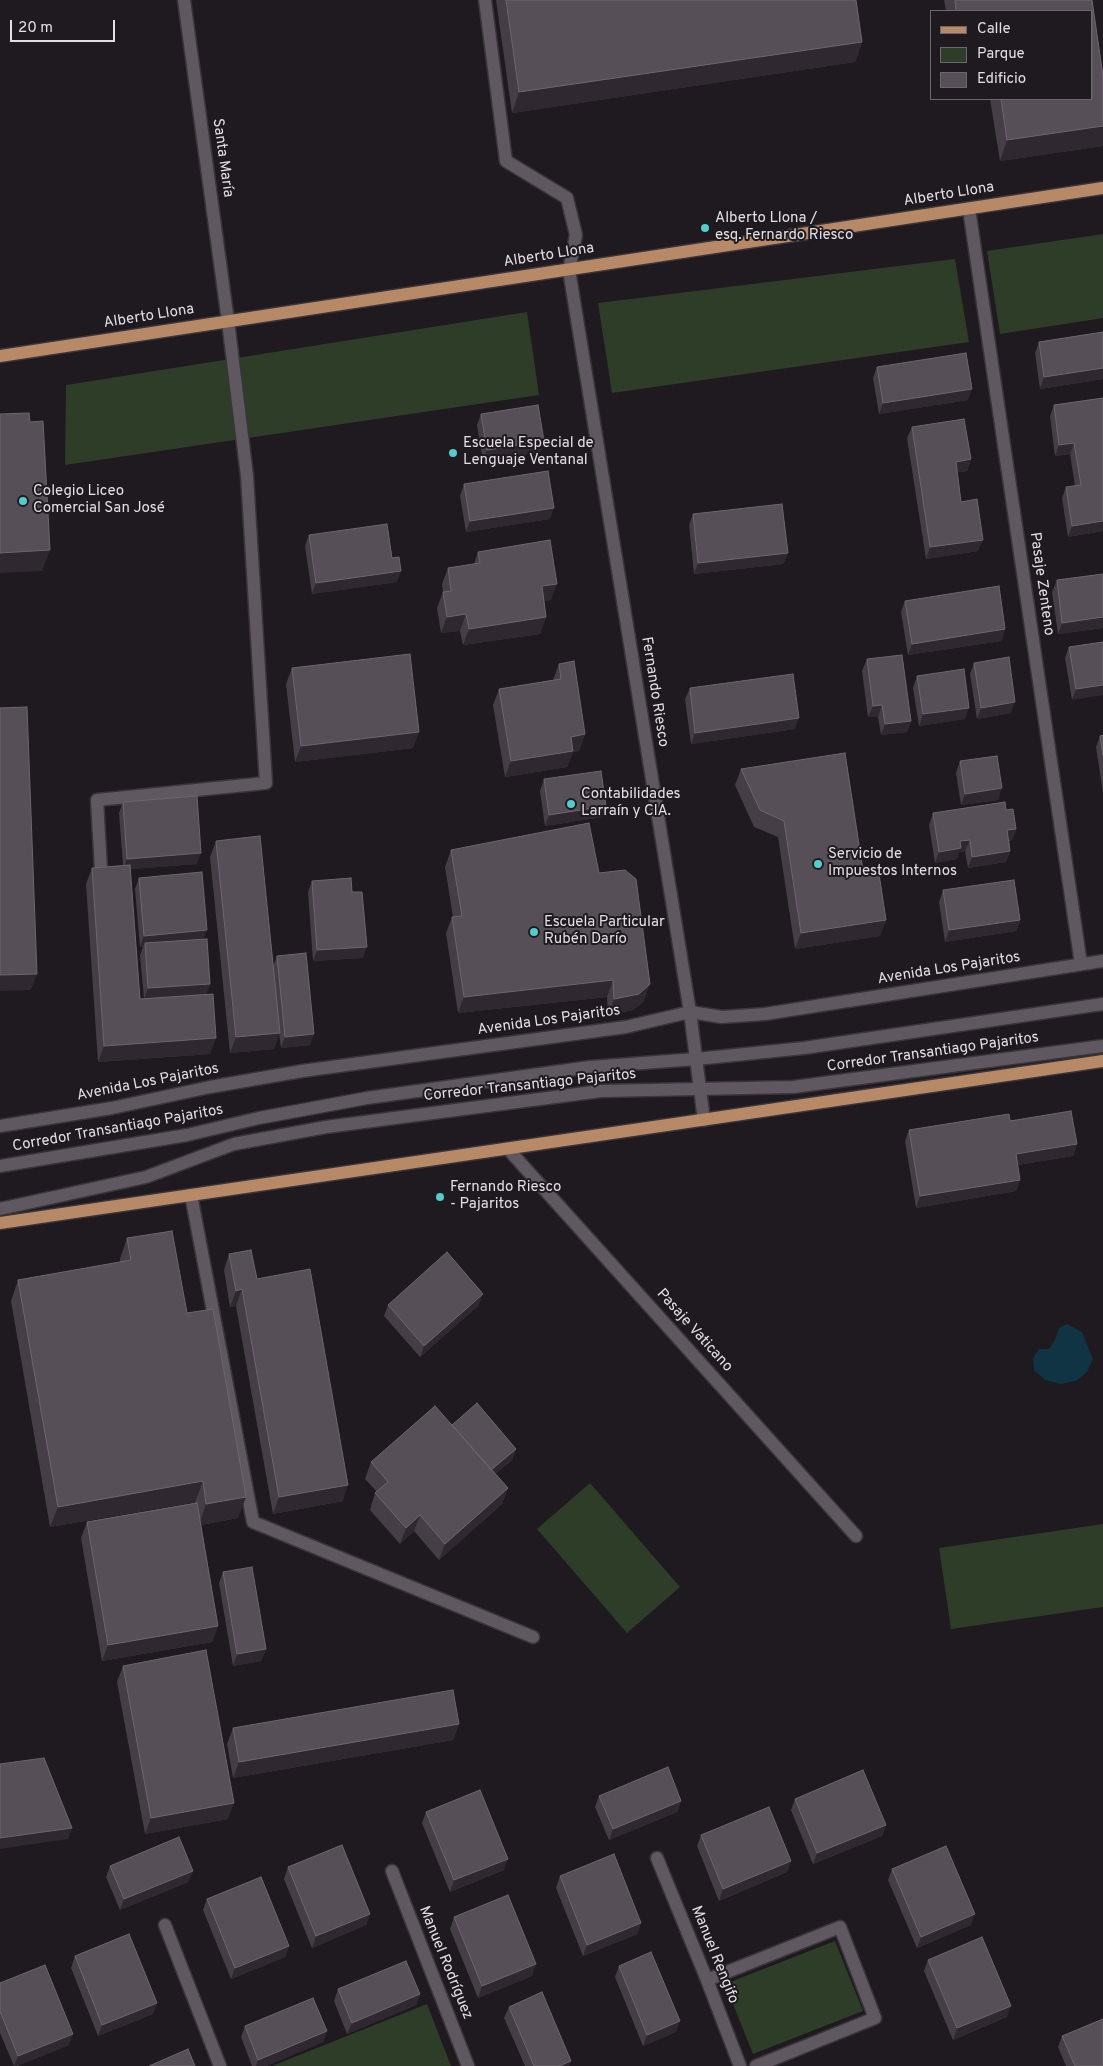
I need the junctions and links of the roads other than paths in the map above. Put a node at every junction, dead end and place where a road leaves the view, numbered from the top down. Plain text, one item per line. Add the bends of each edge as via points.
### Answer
1 (184, 0) edge
2 (484, 0) edge
3 (1103, 188) edge
4 (969, 209) junction
5 (569, 270) junction
6 (228, 321) junction
7 (0, 356) edge
8 (101, 870) edge
9 (1103, 961) edge
10 (1081, 964) junction
11 (1103, 1004) edge
12 (690, 1012) junction
13 (1103, 1046) edge
14 (696, 1059) junction
15 (1103, 1061) edge
16 (700, 1090) junction
17 (704, 1120) junction
18 (0, 1126) edge
19 (508, 1149) junction
20 (0, 1166) edge
21 (191, 1195) junction
22 (0, 1209) edge
23 (0, 1223) edge
24 (856, 1536) dead end
25 (533, 1637) dead end
26 (656, 1858) dead end
27 (392, 1871) dead end
28 (165, 1925) dead end
29 (707, 1980) junction
30 (220, 2066) edge
31 (468, 2066) edge
32 (740, 2066) edge
33 (756, 2066) edge

1 - 6 street, Santa María
2 - 5 street via 506,161 567,198 576,235
3 - 4 main road, Alberto Llona
4 - 5 main road, Alberto Llona
4 - 10 street, Pasaje Zenteno
5 - 6 main road, Alberto Llona
5 - 12 street, Fernando Riesco
6 - 7 main road, Alberto Llona
6 - 8 street, Santa María via 247,476 266,783 97,800
9 - 10 street, Avenida Los Pajaritos
10 - 12 street, Avenida Los Pajaritos via 765,1014 722,1017
11 - 14 street, Corredor Transantiago Pajaritos via 814,1047
12 - 14 street, Fernando Riesco
12 - 18 street, Avenida Los Pajaritos via 626,1027 302,1071
13 - 16 street, Corredor Transantiago Pajaritos via 794,1088
14 - 16 street, Fernando Riesco
14 - 20 street, Corredor Transantiago Pajaritos via 590,1067 367,1098 169,1138
15 - 17 main road
16 - 17 street, Fernando Riesco
16 - 22 street, Corredor Transantiago Pajaritos via 601,1091 326,1127 234,1144 146,1177
17 - 19 main road
19 - 21 main road
19 - 24 street, Pasaje Vaticano
21 - 23 main road
21 - 25 street via 252,1522
26 - 29 street, Manuel Rengifo
27 - 31 street, Manuel Rodríguez
28 - 30 street
29 - 32 street, Manuel Rengifo
29 - 33 street via 840,1927 875,2018

